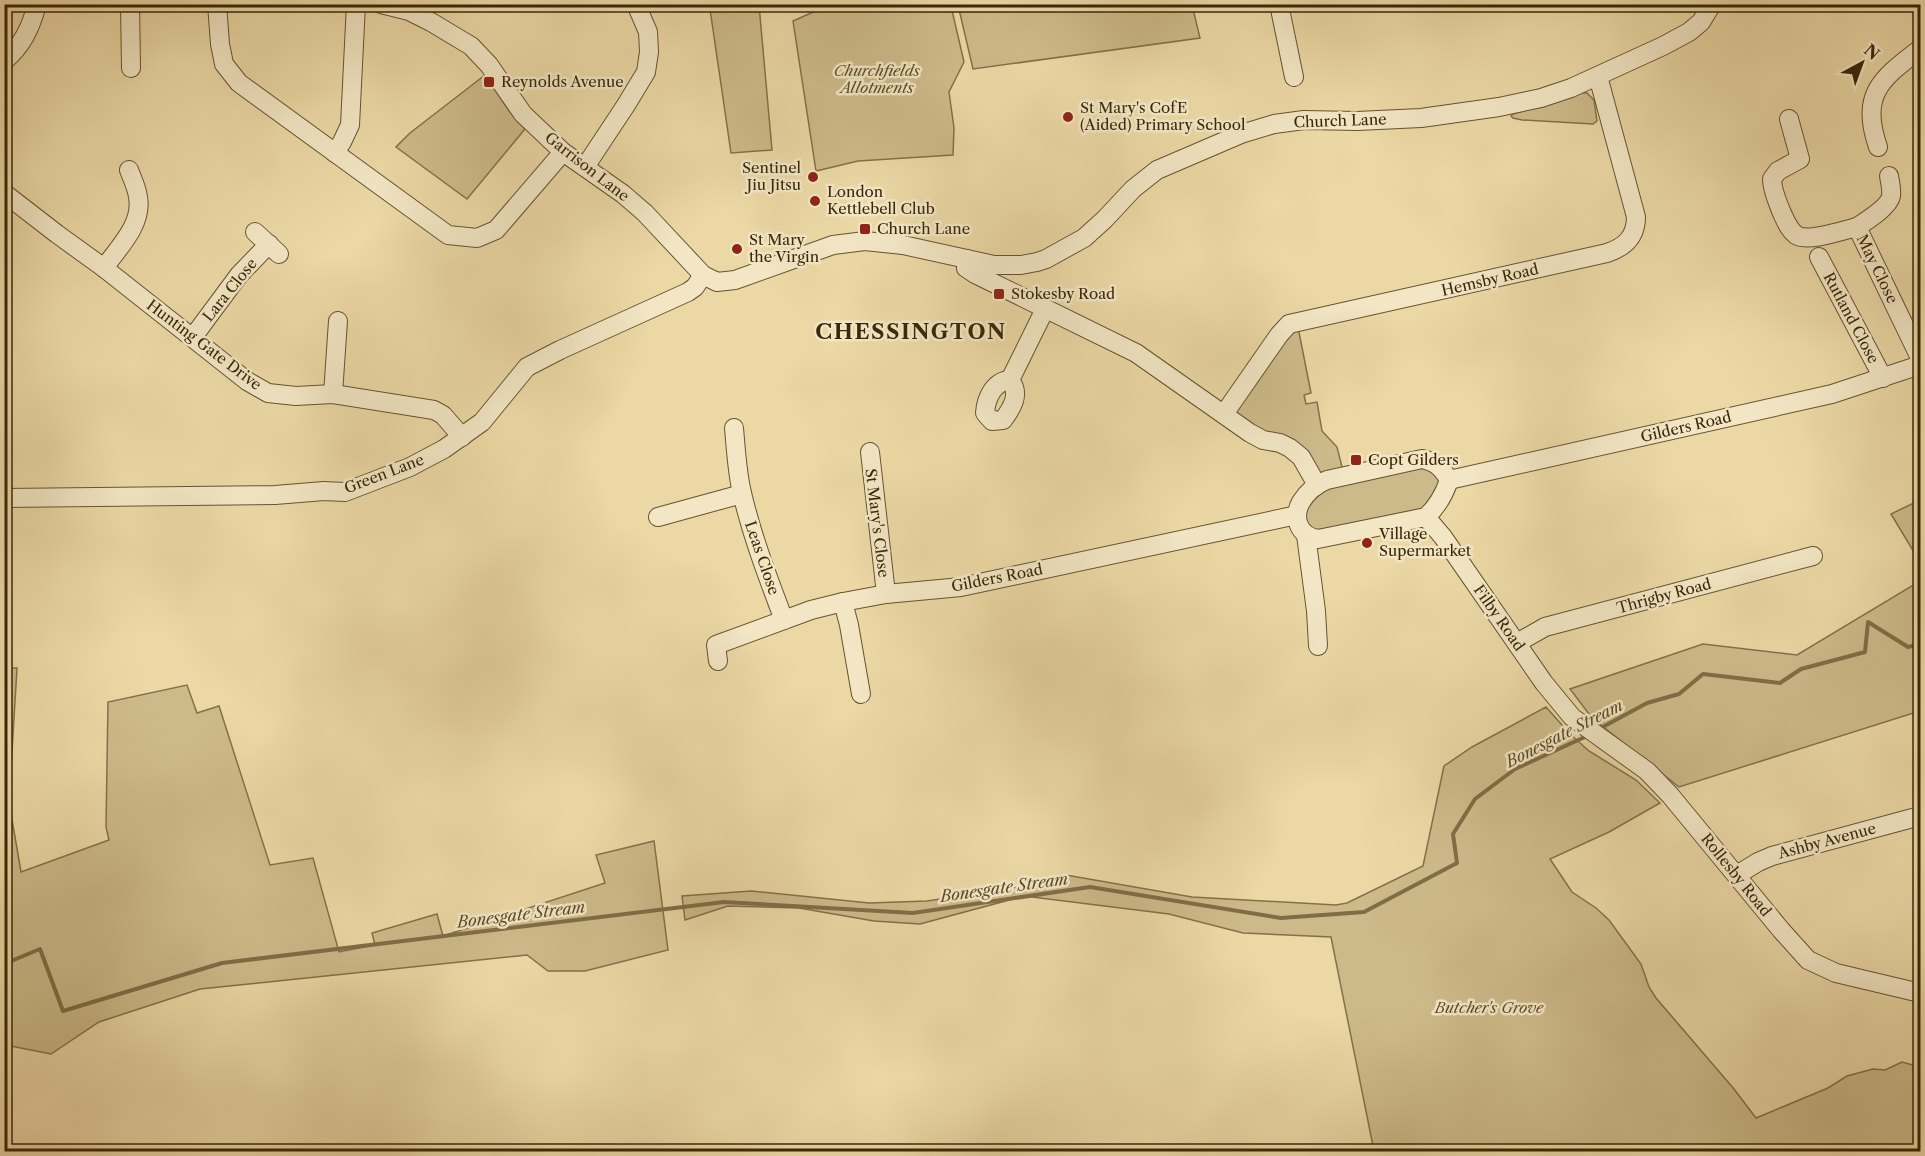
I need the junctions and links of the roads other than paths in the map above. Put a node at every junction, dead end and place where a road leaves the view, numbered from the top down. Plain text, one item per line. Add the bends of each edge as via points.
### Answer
1 (37, 4) edge
2 (130, 4) edge
3 (217, 4) edge
4 (356, 4) edge
5 (381, 4) edge
6 (636, 4) edge
7 (1279, 4) edge
8 (1712, 4) edge
9 (1920, 49) edge
10 (4, 61) edge
11 (131, 68) dead end
12 (1598, 76) junction
13 (1294, 77) dead end
14 (1789, 119) dead end
15 (1878, 147) dead end
16 (563, 152) junction
17 (335, 153) junction
18 (585, 167) junction
19 (129, 170) dead end
20 (1889, 176) dead end
21 (4, 193) edge
22 (1857, 227) junction
23 (255, 232) dead end
24 (1819, 257) dead end
25 (967, 259) junction
26 (1021, 265) junction
27 (104, 268) junction
28 (703, 275) junction
29 (1018, 296) junction
30 (1045, 309) junction
31 (338, 321) dead end
32 (193, 337) junction
33 (1920, 358) edge
34 (1920, 365) edge
35 (1882, 378) junction
36 (1010, 380) dead end
37 (333, 394) junction
38 (1224, 414) junction
39 (734, 428) dead end
40 (462, 437) junction
41 (870, 452) dead end
42 (1449, 480) junction
43 (1317, 485) junction
44 (742, 494) junction
45 (4, 498) edge
46 (1297, 515) junction
47 (1426, 517) junction
48 (671, 519) dead end
49 (1306, 535) junction
50 (1813, 556) dead end
51 (886, 594) junction
52 (843, 602) junction
53 (784, 620) junction
54 (1517, 643) junction
55 (714, 645) dead end
56 (1318, 646) dead end
57 (854, 686) dead end
58 (1572, 717) joint
59 (1920, 816) edge
60 (1737, 875) junction
61 (1920, 993) edge

1 - 10 street via 28,32
2 - 11 street
3 - 17 street via 224,64 239,83
4 - 17 street via 350,125
5 - 16 street, Garrison Lane via 409,11 471,46 523,114
6 - 18 street via 648,32 646,72
7 - 13 street
8 - 12 street, Church Lane via 1689,32
9 - 15 street via 1885,77 1866,103
12 - 26 street, Church Lane via 1541,98 1499,107 1421,118 1304,120 1240,134 1157,170 1084,237 1046,259
12 - 38 street, Hemsby Road via 1636,217 1636,226 1626,243 1607,253 1289,324
14 - 22 street, May Close via 1800,159 1778,171 1772,179 1775,196 1791,230 1798,236 1816,237
16 - 17 street via 496,230 477,238 448,235
16 - 18 street, Garrison Lane
18 - 28 street, Garrison Lane via 645,213
19 - 27 street via 138,194 134,227
20 - 22 street via 1890,201
21 - 27 street, Hunting Gate Drive
22 - 33 street, May Close
23 - 32 street, Lara Close via 274,249 239,275
24 - 35 street, Rutland Close
25 - 26 street, Church Lane
25 - 28 street, Church Lane via 865,241 833,245 726,282
25 - 29 street via 966,268 970,271
26 - 29 street
27 - 32 street, Hunting Gate Drive
28 - 40 street, Green Lane via 688,292 526,367 482,422
29 - 30 street
30 - 36 street
30 - 38 street via 1136,353
31 - 37 street
32 - 37 street, Hunting Gate Drive via 268,393
34 - 35 street, Gilders Road
35 - 42 street, Gilders Road via 1821,396
37 - 40 street, Hunting Gate Drive via 434,410
38 - 43 street via 1263,440 1290,448
39 - 44 street, Leas Close
40 - 45 street, Green Lane via 410,467 345,492
41 - 51 street, St Mary's Close
42 - 43 street via 1434,461 1422,459
42 - 47 street via 1436,508
43 - 46 street via 1301,502
44 - 48 street
44 - 53 street, Leas Close
46 - 49 street via 1297,523
46 - 51 street, Gilders Road via 961,587
47 - 49 street via 1318,539
47 - 54 street, Filby Road
49 - 56 street
50 - 54 street, Thrigby Road via 1545,627
51 - 52 street, Gilders Road
52 - 53 street, Gilders Road
52 - 57 street
53 - 55 street, Gilders Road
54 - 58 street, Filby Road
58 - 60 street, Rollesby Road via 1647,771
59 - 60 street, Ashby Avenue via 1772,856
60 - 61 street, Rollesby Road via 1808,960 1836,973

